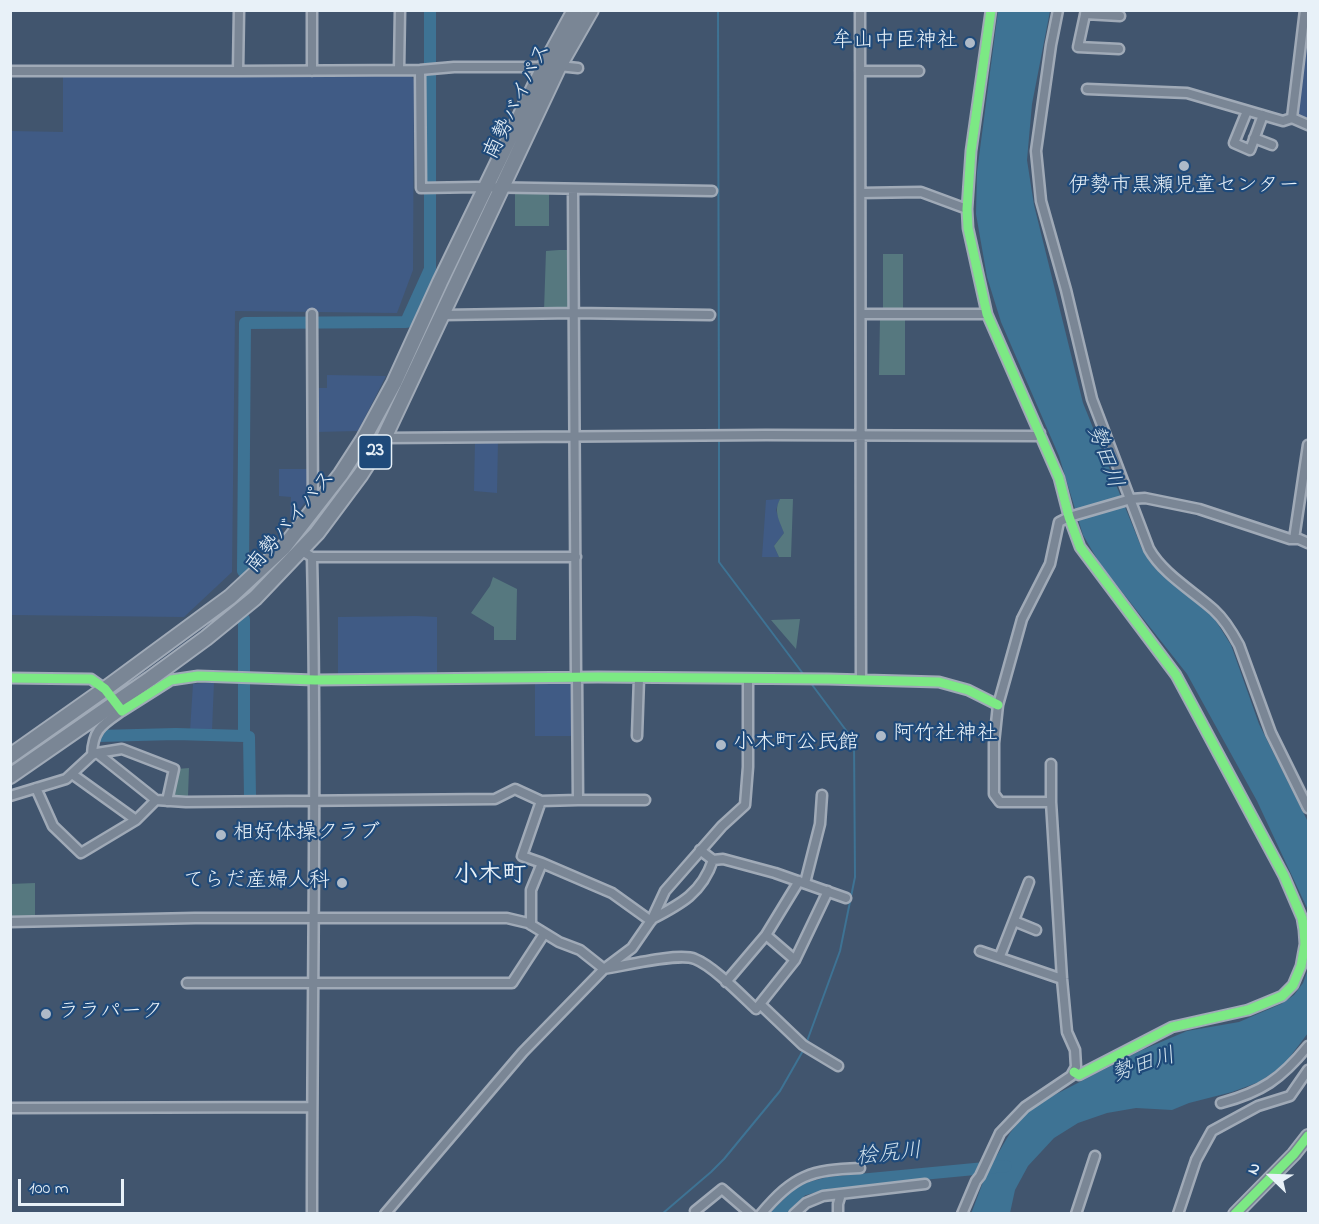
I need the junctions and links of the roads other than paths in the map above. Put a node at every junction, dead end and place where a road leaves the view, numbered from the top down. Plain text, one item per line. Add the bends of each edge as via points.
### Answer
1 (239, 10) edge
2 (312, 10) edge
3 (400, 10) edge
4 (575, 10) edge
5 (591, 10) edge
6 (860, 10) edge
7 (991, 10) edge
8 (1058, 10) edge
9 (1305, 10) edge
10 (1085, 12) edge
11 (1120, 16) dead end
12 (1119, 49) dead end
13 (559, 66) junction
14 (544, 68) junction
15 (578, 68) dead end
16 (399, 70) junction
17 (420, 70) junction
18 (919, 70) dead end
19 (10, 71) edge
20 (238, 71) junction
21 (312, 71) junction
22 (860, 71) junction
23 (1087, 89) dead end
24 (1247, 111) junction
25 (1263, 115) junction
26 (1292, 118) junction
27 (1308, 125) edge
28 (1254, 138) junction
29 (1272, 145) dead end
30 (486, 187) junction
31 (502, 188) junction
32 (573, 190) junction
33 (712, 191) dead end
34 (861, 193) junction
35 (967, 209) junction
36 (574, 313) junction
37 (312, 314) dead end
38 (987, 314) junction
39 (443, 315) junction
40 (710, 315) dead end
41 (862, 315) junction
42 (1040, 433) junction
43 (575, 437) junction
44 (862, 437) junction
45 (384, 438) junction
46 (1308, 445) edge
47 (1131, 499) junction
48 (313, 512) junction
49 (1070, 516) junction
50 (1294, 540) junction
51 (1308, 543) edge
52 (307, 554) junction
53 (576, 557) junction
54 (10, 678) edge
55 (577, 678) junction
56 (639, 678) junction
57 (748, 679) junction
58 (861, 679) junction
59 (315, 680) junction
60 (105, 689) junction
61 (998, 705) junction
62 (118, 707) junction
63 (637, 736) dead end
64 (95, 754) junction
65 (10, 756) edge
66 (1051, 764) dead end
67 (72, 774) junction
68 (10, 776) edge
69 (36, 788) junction
70 (822, 795) dead end
71 (10, 796) edge
72 (156, 800) junction
73 (315, 800) junction
74 (578, 800) junction
75 (645, 800) dead end
76 (167, 801) junction
77 (541, 801) junction
78 (1051, 802) junction
79 (1308, 808) edge
80 (135, 820) junction
81 (700, 850) junction
82 (713, 860) junction
83 (542, 862) junction
84 (1029, 881) dead end
85 (802, 882) junction
86 (828, 891) junction
87 (846, 898) dead end
88 (312, 919) junction
89 (652, 920) junction
90 (10, 921) edge
91 (1014, 921) junction
92 (531, 925) junction
93 (1036, 930) dead end
94 (544, 933) junction
95 (766, 935) junction
96 (980, 951) dead end
97 (1000, 956) junction
98 (795, 960) junction
99 (604, 969) junction
100 (1062, 979) junction
101 (726, 982) junction
102 (187, 983) dead end
103 (313, 983) junction
104 (761, 1005) junction
105 (1308, 1046) edge
106 (838, 1066) dead end
107 (1308, 1070) edge
108 (1074, 1072) junction
109 (1221, 1103) dead end
110 (312, 1107) junction
111 (10, 1108) edge
112 (1308, 1136) edge
113 (1095, 1156) dead end
114 (860, 1168) dead end
115 (925, 1184) dead end
116 (841, 1194) junction
117 (821, 1196) junction
118 (838, 1209) edge
119 (695, 1213) edge
120 (312, 1214) edge
121 (385, 1214) edge
122 (751, 1214) edge
123 (761, 1214) edge
124 (794, 1214) edge
125 (962, 1214) edge
126 (1076, 1214) edge
127 (1178, 1214) edge
128 (1235, 1214) edge

1 - 20 street
2 - 21 street
3 - 16 street
4 - 14 highway, 南勢バイパス / 23
5 - 13 highway, 南勢バイパス / 23
6 - 22 street
7 - 35 street
8 - 47 street via 1036,151 1041,201 1092,399
9 - 26 street
10 - 11 street
10 - 12 street via 1078,47
13 - 15 street
13 - 31 highway, 南勢バイパス / 23
14 - 17 street
14 - 30 highway, 南勢バイパス / 23
16 - 17 street
16 - 21 street
17 - 30 street via 421,188
18 - 22 street
19 - 20 street
20 - 21 street
22 - 34 street
23 - 24 street via 1187,93
24 - 25 street
24 - 28 street via 1233,143 1250,150
25 - 26 street via 1283,121
25 - 28 street
26 - 27 street
28 - 29 street
30 - 31 street
30 - 48 highway, 南勢バイパス / 23 via 390,391 352,457
31 - 32 street
31 - 39 highway, 南勢バイパス / 23
32 - 33 street
32 - 36 street
34 - 35 street via 921,192
34 - 41 street
35 - 38 street
36 - 39 street
36 - 40 street
36 - 43 street
37 - 48 street
38 - 41 street
38 - 42 street
39 - 45 highway, 南勢バイパス / 23
41 - 44 street
42 - 44 street
42 - 49 street
43 - 44 street
43 - 45 street
43 - 53 street
44 - 58 street
45 - 52 highway, 南勢バイパス / 23
46 - 50 street
47 - 49 street
47 - 50 street via 1153,499 1199,509
47 - 79 street via 1156,560 1215,611 1232,632 1271,733
48 - 60 highway, 南勢バイパス / 23 via 284,547 230,597
49 - 61 street via 1059,522 1050,564 1022,620
49 - 108 street via 1080,547 1091,564 1176,675 1284,876 1302,918 1305,944 1298,976 1282,996 1248,1010 1172,1027 1079,1075
50 - 51 street
52 - 53 street
52 - 59 street
52 - 62 highway, 南勢バイパス / 23
53 - 55 street
54 - 60 street via 86,678
55 - 56 street
55 - 59 street
55 - 74 street
56 - 57 street
56 - 63 street
57 - 58 street
57 - 81 street via 746,805
58 - 61 street via 952,684
59 - 62 street via 198,676 171,680
59 - 73 street
60 - 62 street
60 - 65 highway, 南勢バイパス / 23
61 - 78 street via 994,743 996,799
62 - 64 street via 93,741
62 - 68 highway, 南勢バイパス / 23
64 - 67 street
64 - 72 street
64 - 76 street via 122,749 174,769
66 - 78 street
67 - 69 street
67 - 80 street
69 - 71 street
69 - 80 street via 52,826 81,853
70 - 85 street via 820,824
72 - 76 street
72 - 80 street
73 - 76 street
73 - 77 street via 495,800 515,789
73 - 88 street
74 - 75 street
74 - 77 street
77 - 83 street via 522,856
78 - 100 street
81 - 82 street
81 - 89 street via 665,891
82 - 85 street via 723,859
82 - 89 street via 696,890
83 - 89 street via 612,893
83 - 92 street via 531,890
84 - 91 street
85 - 86 street
85 - 95 street
86 - 87 street
86 - 98 street
88 - 90 street
88 - 92 street via 507,918
88 - 103 street
89 - 99 street via 632,948
91 - 93 street
91 - 97 street
92 - 94 street
94 - 99 street via 580,950
94 - 103 street via 512,983
95 - 98 street
95 - 101 street
96 - 97 street
97 - 100 street
98 - 104 street
99 - 101 street via 695,958
99 - 121 street via 523,1052
100 - 108 street via 1067,1032 1075,1050
101 - 104 street via 756,1009
102 - 103 street
103 - 110 street
104 - 106 street via 805,1047
105 - 109 street via 1274,1082 1250,1095
107 - 127 street via 1290,1096 1258,1106 1212,1131 1196,1160
108 - 125 street via 1025,1107 1000,1133
110 - 111 street
110 - 120 street
112 - 128 main road
113 - 126 street
114 - 123 street via 828,1169 796,1180
115 - 116 street
116 - 117 street
116 - 118 street
117 - 118 street
117 - 124 street
119 - 122 street via 722,1189

